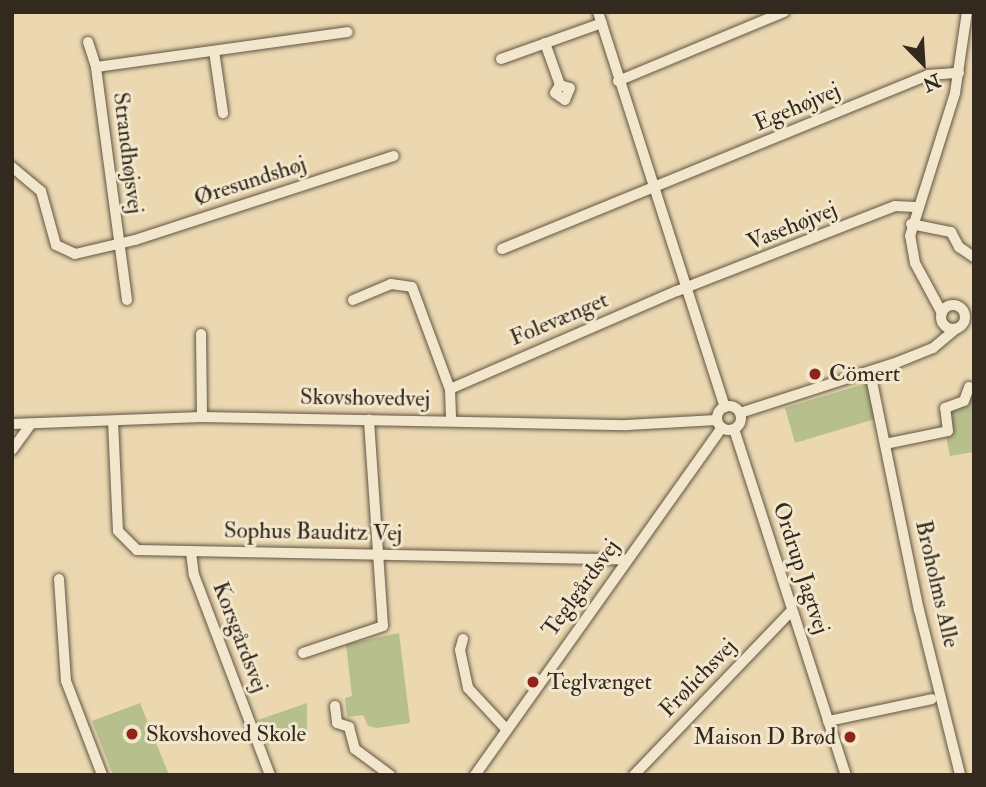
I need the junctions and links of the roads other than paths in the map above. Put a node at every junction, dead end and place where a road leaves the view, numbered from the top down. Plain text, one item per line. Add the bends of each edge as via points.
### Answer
1 (784, 12) edge
2 (967, 12) edge
3 (600, 18) edge
4 (348, 32) dead end
5 (88, 41) dead end
6 (545, 43) junction
7 (214, 51) junction
8 (501, 59) dead end
9 (96, 67) junction
10 (959, 73) junction
11 (618, 81) junction
12 (560, 85) dead end
13 (223, 113) dead end
14 (394, 156) dead end
15 (12, 167) edge
16 (653, 190) junction
17 (915, 207) junction
18 (911, 225) junction
19 (119, 245) junction
20 (502, 249) dead end
21 (974, 257) edge
22 (685, 290) junction
23 (127, 300) dead end
24 (353, 300) dead end
25 (945, 309) junction
26 (963, 321) edge
27 (201, 334) dead end
28 (870, 372) junction
29 (969, 387) dead end
30 (450, 389) junction
31 (724, 407) junction
32 (740, 413) junction
33 (202, 417) junction
34 (369, 419) junction
35 (452, 420) junction
36 (113, 421) junction
37 (12, 424) edge
38 (31, 424) junction
39 (725, 425) junction
40 (885, 444) junction
41 (12, 450) edge
42 (191, 552) junction
43 (379, 553) junction
44 (626, 559) junction
45 (60, 579) dead end
46 (792, 610) junction
47 (463, 639) dead end
48 (303, 653) dead end
49 (932, 699) dead end
50 (335, 706) dead end
51 (828, 721) junction
52 (507, 730) junction
53 (102, 775) edge
54 (270, 775) edge
55 (390, 775) edge
56 (475, 775) edge
57 (634, 775) edge
58 (846, 775) edge
59 (960, 775) edge

1 - 11 street
2 - 10 street
3 - 6 street
3 - 11 street
4 - 7 street, Strandhøjsvej
5 - 9 street, Strandhøjsvej
6 - 8 street
6 - 12 street
7 - 9 street, Strandhøjsvej
7 - 13 street
9 - 19 street, Strandhøjsvej
10 - 16 street, Egehøjvej via 928,75
10 - 17 street
11 - 16 street
14 - 19 street, Øresundshøj
15 - 19 street, Øresundshøj via 41,191 56,245 75,254
16 - 20 street
16 - 22 street
17 - 18 street
17 - 22 street, Vasehøjvej via 895,206
18 - 21 street via 951,232 959,247
18 - 25 street via 911,250 929,291
19 - 23 street
22 - 30 street, Folevænget
22 - 31 street
24 - 30 street via 391,284 412,287
25 - 26 street
25 - 26 street via 959,307
26 - 28 street via 923,350
27 - 33 street
28 - 32 street
28 - 40 street, Broholms Alle
29 - 40 street via 964,401 945,408 948,431
30 - 35 street
31 - 32 street
31 - 39 street
32 - 39 street
33 - 34 street, Skovshovedvej
33 - 36 street, Skovshovedvej
34 - 35 street, Skovshovedvej
34 - 43 street
35 - 39 street, Skovshovedvej
36 - 38 street, Skovshovedvej
36 - 42 street, Sophus Bauditz Vej via 118,531 123,540 137,551
37 - 38 street, Skovshovedvej
38 - 41 street
39 - 44 street, Teglgårdsvej
39 - 46 street, Ordrup Jagtvej
40 - 59 street, Broholms Alle
42 - 43 street, Sophus Bauditz Vej
42 - 54 street, Korsgårdsvej via 194,575
43 - 44 street, Sophus Bauditz Vej
43 - 48 street via 383,626
44 - 52 street, Teglgårdsvej
45 - 53 street via 64,672
46 - 51 street, Ordrup Jagtvej
46 - 57 street, Frølichsvej
47 - 52 street via 460,650 468,688
49 - 51 street
50 - 55 street via 337,723 349,727 355,750
51 - 58 street, Ordrup Jagtvej
52 - 56 street, Teglgårdsvej

